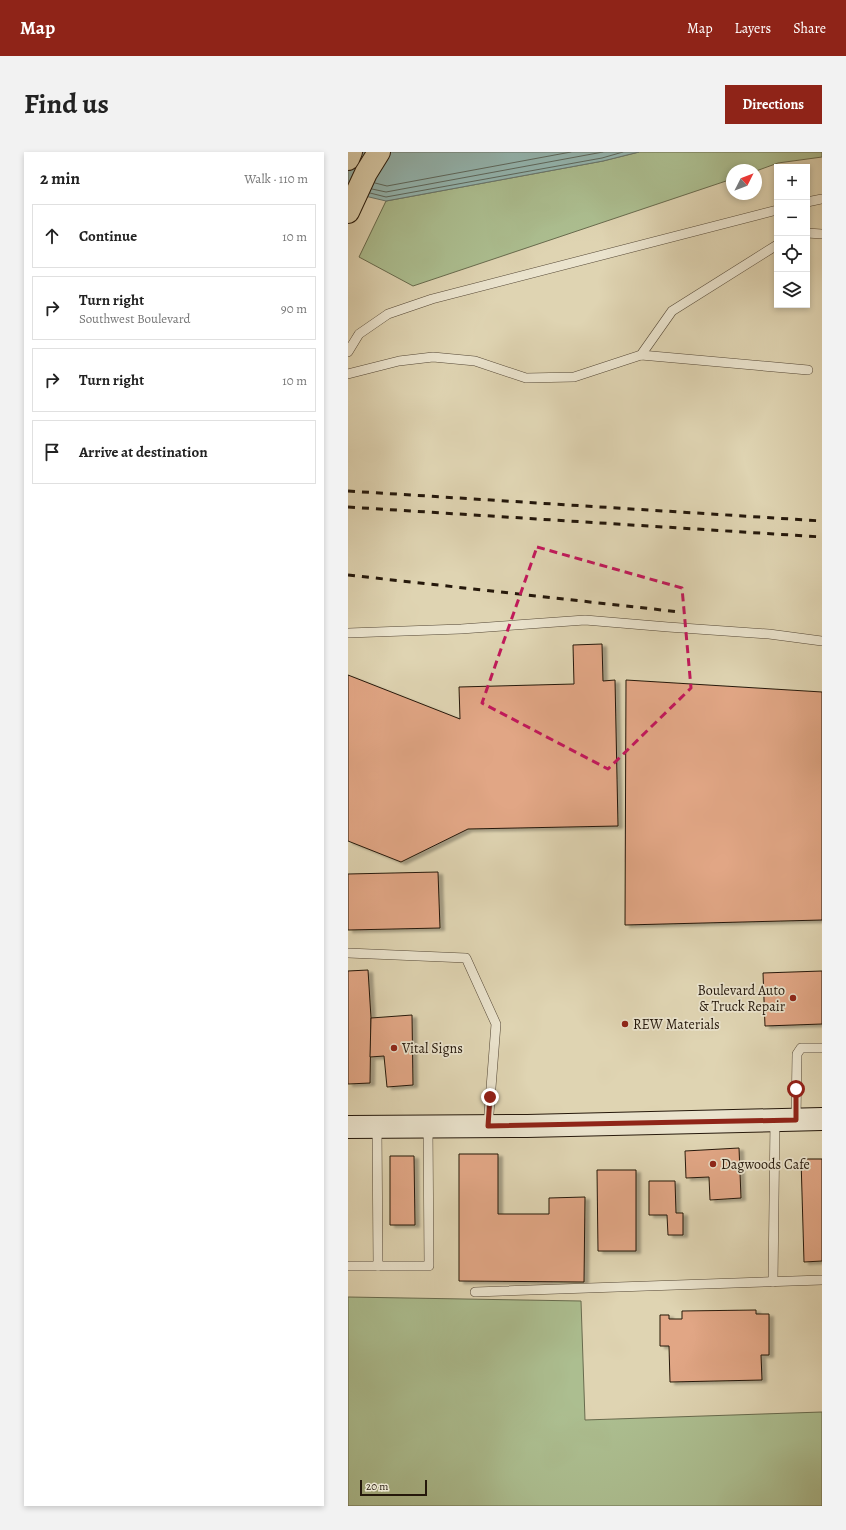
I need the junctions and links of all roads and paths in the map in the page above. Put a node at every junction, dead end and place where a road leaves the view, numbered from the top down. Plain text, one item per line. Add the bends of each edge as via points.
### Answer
1 (351, 152) edge
2 (379, 152) edge
3 (348, 159) edge
4 (822, 199) edge
5 (810, 201) edge
6 (774, 211) edge
7 (348, 212) edge
8 (810, 233) edge
9 (822, 234) edge
10 (774, 247) edge
11 (348, 352) edge
12 (641, 355) junction
13 (808, 370) dead end
14 (348, 374) edge
15 (348, 633) edge
16 (822, 641) edge
17 (348, 953) edge
18 (822, 1048) edge
19 (822, 1119) edge
20 (785, 1120) junction
21 (488, 1126) junction
22 (348, 1127) edge
23 (377, 1127) junction
24 (428, 1127) junction
25 (348, 1266) edge
26 (378, 1266) junction
27 (822, 1280) edge
28 (773, 1282) junction
29 (475, 1292) dead end

1 - 3 highway
2 - 7 highway
4 - 5 lane
6 - 11 lane via 432,299 388,314 360,334
8 - 9 lane
10 - 12 lane via 672,311
12 - 13 lane
12 - 14 lane via 574,377 526,378 475,361 433,357 399,361
15 - 16 lane via 461,629 585,620 769,634
17 - 21 lane via 466,958 496,1024
18 - 20 lane via 801,1048 796,1054
19 - 20 main road
20 - 21 main road
20 - 28 lane
21 - 24 main road
22 - 23 main road
23 - 24 main road
23 - 26 lane
24 - 26 lane via 430,1266
25 - 26 lane
27 - 28 lane
28 - 29 lane

